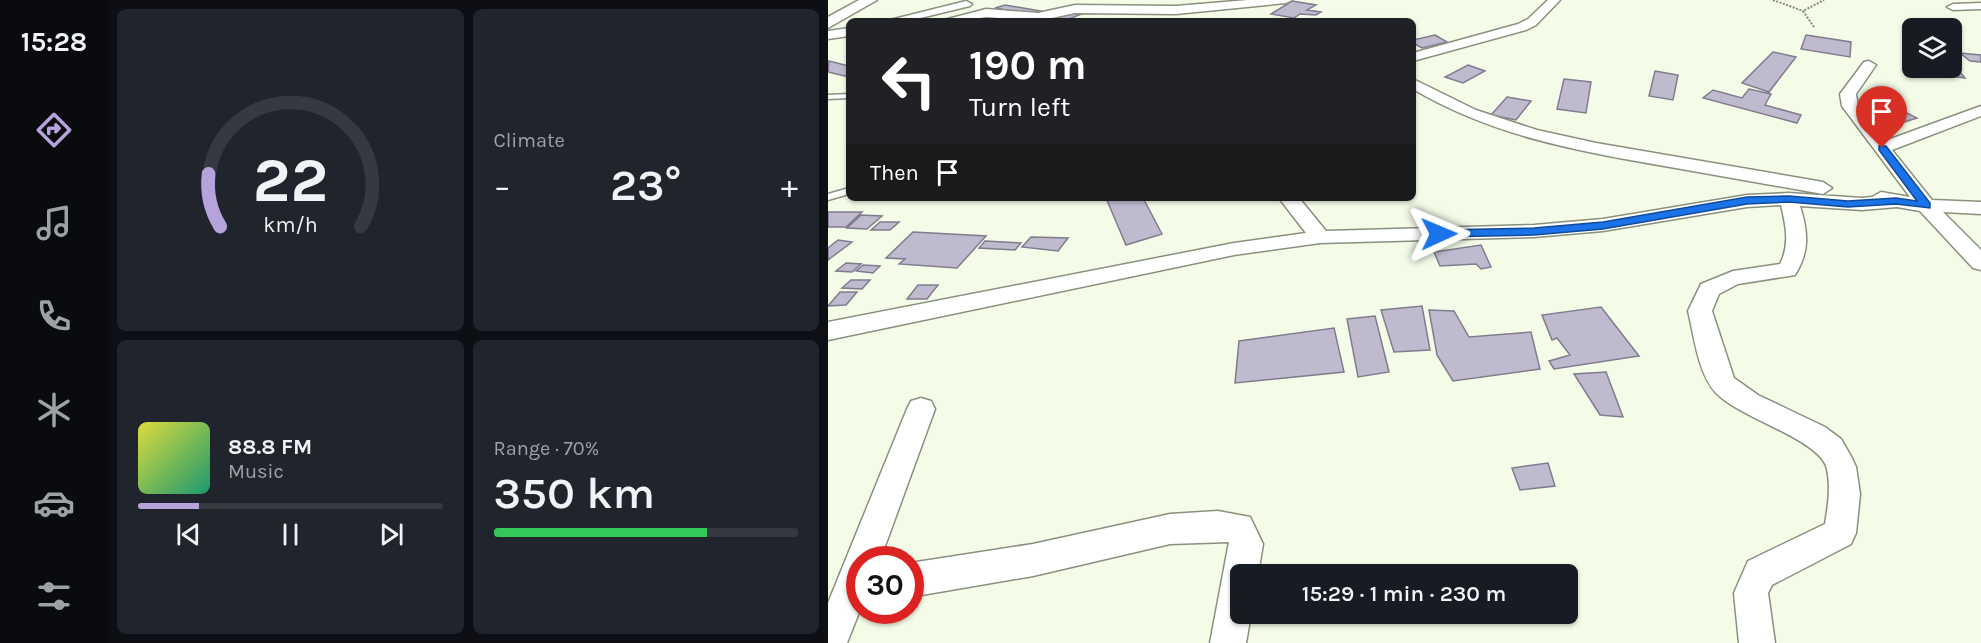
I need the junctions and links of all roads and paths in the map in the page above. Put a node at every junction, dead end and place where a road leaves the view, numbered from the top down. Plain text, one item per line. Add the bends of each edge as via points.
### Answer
1 (859, 0) edge
2 (870, 0) edge
3 (1062, 0) edge
4 (1220, 0) edge
5 (1286, 0) edge
6 (1554, 0) edge
7 (1773, 0) edge
8 (1824, 0) edge
9 (979, 2) edge
10 (1981, 6) edge
11 (1953, 7) dead end
12 (1204, 8) junction
13 (1803, 11) junction
14 (1057, 12) junction
15 (906, 18) edge
16 (961, 18) edge
17 (830, 19) edge
18 (1814, 27) dead end
19 (846, 32) edge
20 (828, 35) edge
21 (1416, 56) edge
22 (1869, 65) dead end
23 (1416, 85) edge
24 (846, 96) edge
25 (828, 97) edge
26 (1981, 111) edge
27 (1882, 148) junction
28 (846, 192) edge
29 (828, 197) edge
30 (1789, 199) junction
31 (1291, 201) edge
32 (1896, 201) junction
33 (1926, 206) junction
34 (1981, 208) edge
35 (1320, 237) junction
36 (1981, 264) edge
37 (828, 331) edge
38 (921, 409) dead end
39 (870, 546) edge
40 (1243, 564) edge
41 (924, 578) edge
42 (846, 604) edge
43 (1232, 624) edge
44 (829, 643) edge
45 (1228, 643) edge
46 (1757, 643) edge

1 - 17 street
2 - 17 street
3 - 14 street
4 - 12 street
5 - 12 street
6 - 21 street via 1522,27
7 - 13 path
8 - 13 path
9 - 15 street
10 - 11 street
12 - 14 street
13 - 18 path
14 - 16 street via 1038,17 986,13
19 - 20 street
22 - 27 street via 1848,94 1850,106
23 - 32 street via 1471,114 1539,137
24 - 25 lane
26 - 27 street
27 - 33 street
28 - 29 lane
30 - 32 street via 1844,204
30 - 35 street via 1747,201 1603,225 1545,230
30 - 46 street via 1797,231 1797,256 1787,270 1733,278 1709,289 1700,311 1724,384 1763,410 1810,431 1831,447 1843,473 1847,502 1840,533 1760,573 1751,593
31 - 35 street
32 - 33 street
33 - 34 street
33 - 36 street
35 - 37 street via 1234,249
38 - 39 street
40 - 41 street via 1247,544 1239,528 1215,524
42 - 44 street
43 - 45 street

